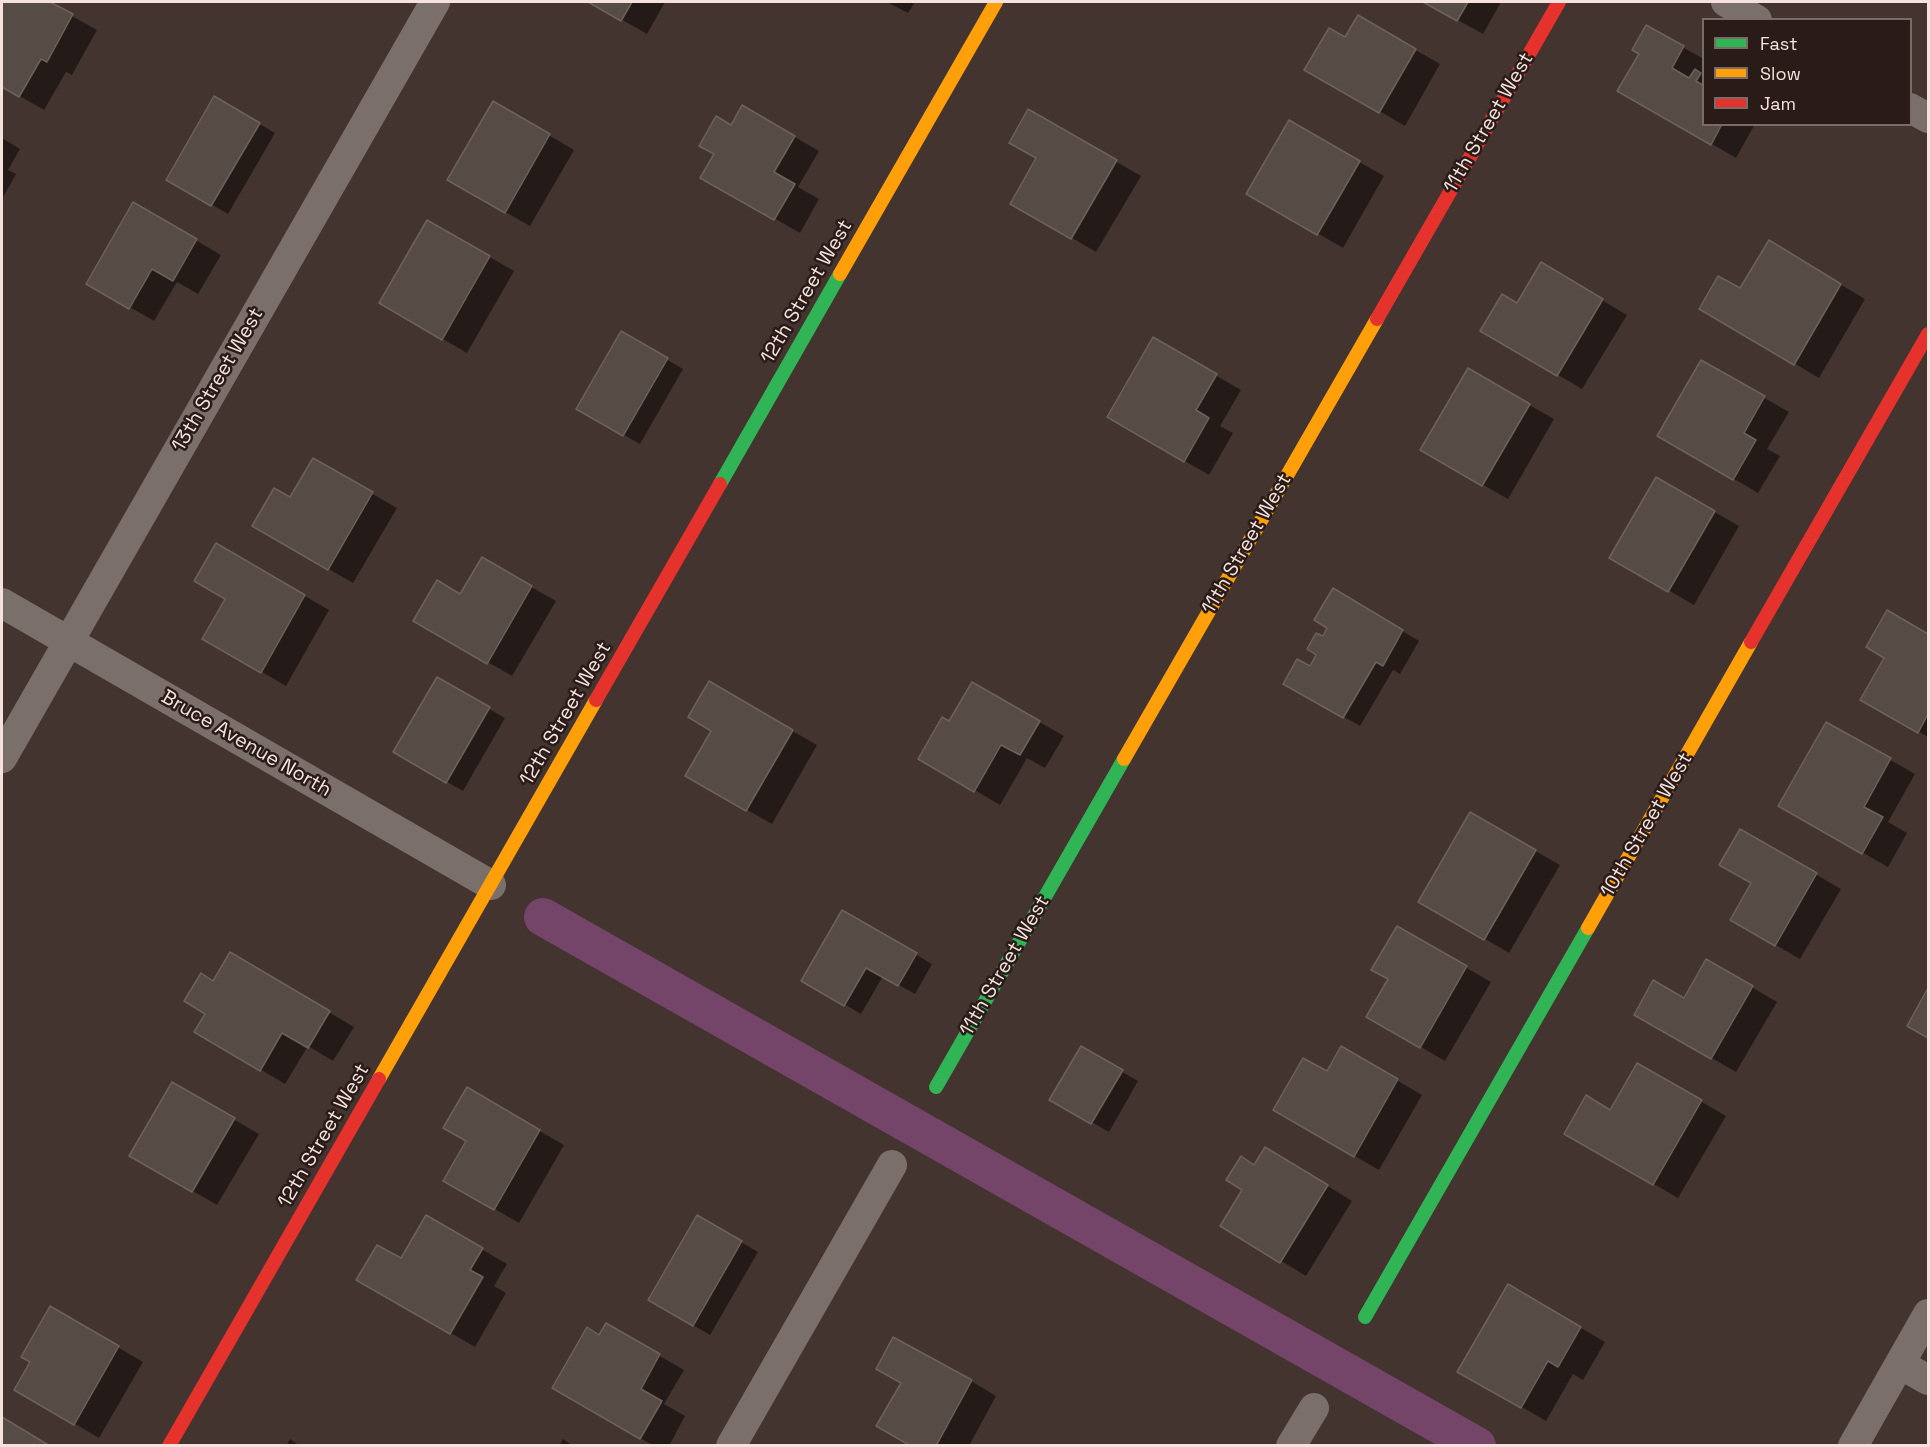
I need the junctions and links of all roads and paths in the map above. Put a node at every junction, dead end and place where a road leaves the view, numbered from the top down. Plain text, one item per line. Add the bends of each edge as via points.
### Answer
1 (435, 2) edge
2 (996, 2) edge
3 (1559, 2) edge
4 (1726, 2) edge
5 (1754, 18) edge
6 (1912, 109) edge
7 (1929, 118) edge
8 (1929, 334) edge
9 (2, 603) edge
10 (68, 641) junction
11 (2, 758) edge
12 (491, 885) junction
13 (936, 1087) dead end
14 (892, 1165) dead end
15 (1929, 1314) edge
16 (1365, 1317) dead end
17 (1900, 1364) junction
18 (1929, 1380) edge
19 (1314, 1408) dead end
20 (169, 1446) edge
21 (730, 1446) edge
22 (1291, 1446) edge
23 (1853, 1446) edge

1 - 10 street, 13th Street West
2 - 12 street, 12th Street West
3 - 13 street, 11th Street West
4 - 5 street
6 - 7 street
8 - 16 street, 10th Street West
9 - 10 street, Bruce Avenue North
10 - 11 street, 13th Street West
10 - 12 street, Bruce Avenue North
12 - 20 street, 12th Street West
14 - 21 street
15 - 17 street
17 - 18 street
17 - 23 street
19 - 22 street

